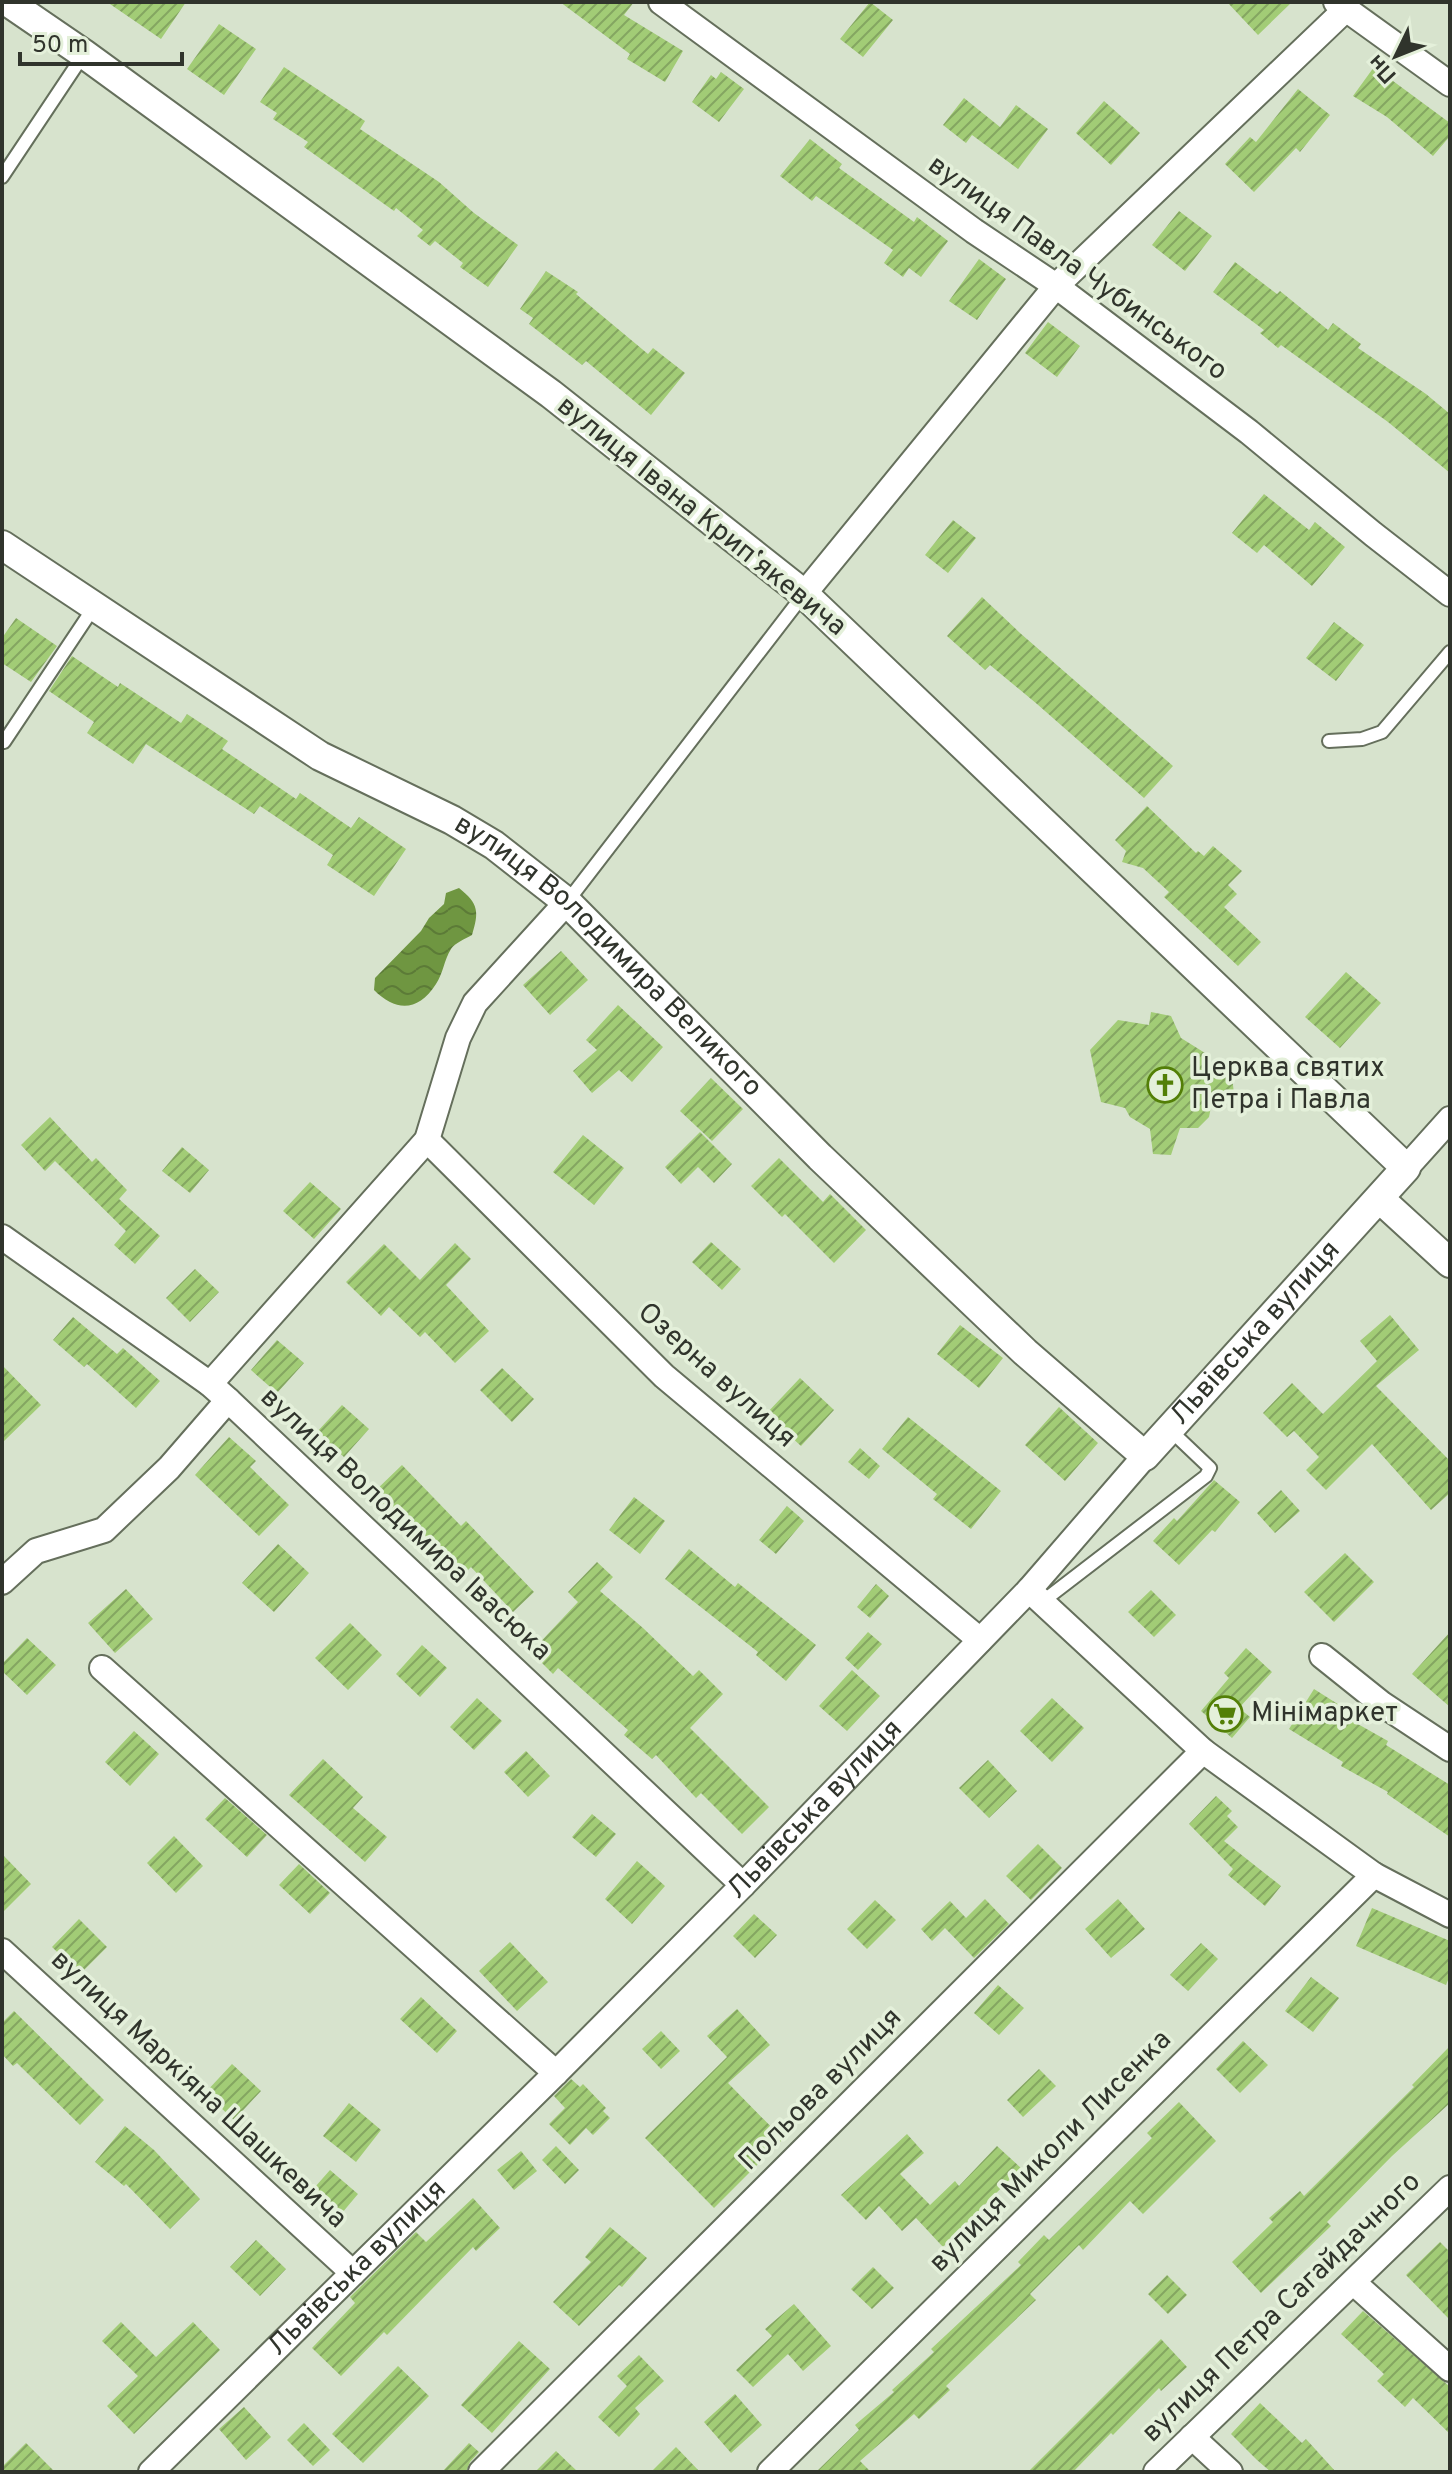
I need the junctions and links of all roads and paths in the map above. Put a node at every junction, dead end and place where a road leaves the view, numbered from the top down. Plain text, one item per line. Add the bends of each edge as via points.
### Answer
1 (8, 2) edge
2 (661, 2) edge
3 (1341, 6) edge
4 (84, 54) junction
5 (1450, 84) edge
6 (2, 177) edge
7 (1056, 286) junction
8 (2, 545) edge
9 (804, 594) junction
10 (1450, 594) edge
11 (94, 607) junction
12 (1450, 652) edge
13 (1329, 741) dead end
14 (4, 742) dead end
15 (567, 902) junction
16 (1450, 1119) edge
17 (427, 1140) junction
18 (1406, 1168) junction
19 (1380, 1199) junction
20 (2, 1237) edge
21 (1450, 1263) edge
22 (219, 1392) junction
23 (1169, 1429) junction
24 (1145, 1456) junction
25 (2, 1582) edge
26 (1035, 1596) junction
27 (980, 1640) junction
28 (1322, 1656) dead end
29 (102, 1668) dead end
30 (1450, 1749) edge
31 (1203, 1751) junction
32 (1374, 1875) junction
33 (743, 1885) junction
34 (1450, 1915) edge
35 (2, 1951) edge
36 (556, 2073) junction
37 (1450, 2188) edge
38 (353, 2273) junction
39 (1354, 2283) junction
40 (1450, 2369) edge
41 (1192, 2437) junction
42 (151, 2472) edge
43 (481, 2472) edge
44 (770, 2472) edge
45 (1156, 2472) edge
46 (1230, 2472) edge

1 - 4 street, вулиця Івана Крипʼякевича
2 - 7 street, вулиця Павла Чубинського
3 - 5 street
3 - 7 street
4 - 6 lane
4 - 9 street, вулиця Івана Крипʼякевича via 551,394
7 - 9 street
7 - 10 street, вулиця Павла Чубинського
8 - 11 street, вулиця Володимира Великого
9 - 15 lane
9 - 18 street, вулиця Івана Крипʼякевича
11 - 14 lane
11 - 15 street, вулиця Володимира Великого via 320,756 494,845
12 - 13 lane via 1382,732
15 - 17 street via 475,1003 458,1038
15 - 24 street, вулиця Володимира Великого via 820,1157 1025,1352
16 - 18 street, Львівська вулиця
17 - 22 street
17 - 27 street, Озерна вулиця via 664,1376
18 - 19 street, Львівська вулиця
19 - 21 street
19 - 23 street, Львівська вулиця
20 - 22 street, вулиця Володимира Івасюка
22 - 25 street via 169,1468 104,1530 36,1551
22 - 33 street, вулиця Володимира Івасюка
23 - 24 street, Львівська вулиця
23 - 26 lane via 1210,1468 1206,1476
24 - 26 street, Львівська вулиця
26 - 27 street, Львівська вулиця
26 - 31 street
27 - 33 street, Львівська вулиця
28 - 30 street
29 - 36 street
31 - 32 street
31 - 43 street, Польова вулиця
32 - 34 street
32 - 44 street, вулиця Миколи Лисенка
33 - 36 street, Львівська вулиця
35 - 38 street, вулиця Маркіяна Шашкевича
36 - 38 street, Львівська вулиця
37 - 39 street, вулиця Петра Сагайдачного
38 - 42 street, Львівська вулиця
39 - 40 street
39 - 41 street, вулиця Петра Сагайдачного
41 - 45 street, вулиця Петра Сагайдачного
41 - 46 street

